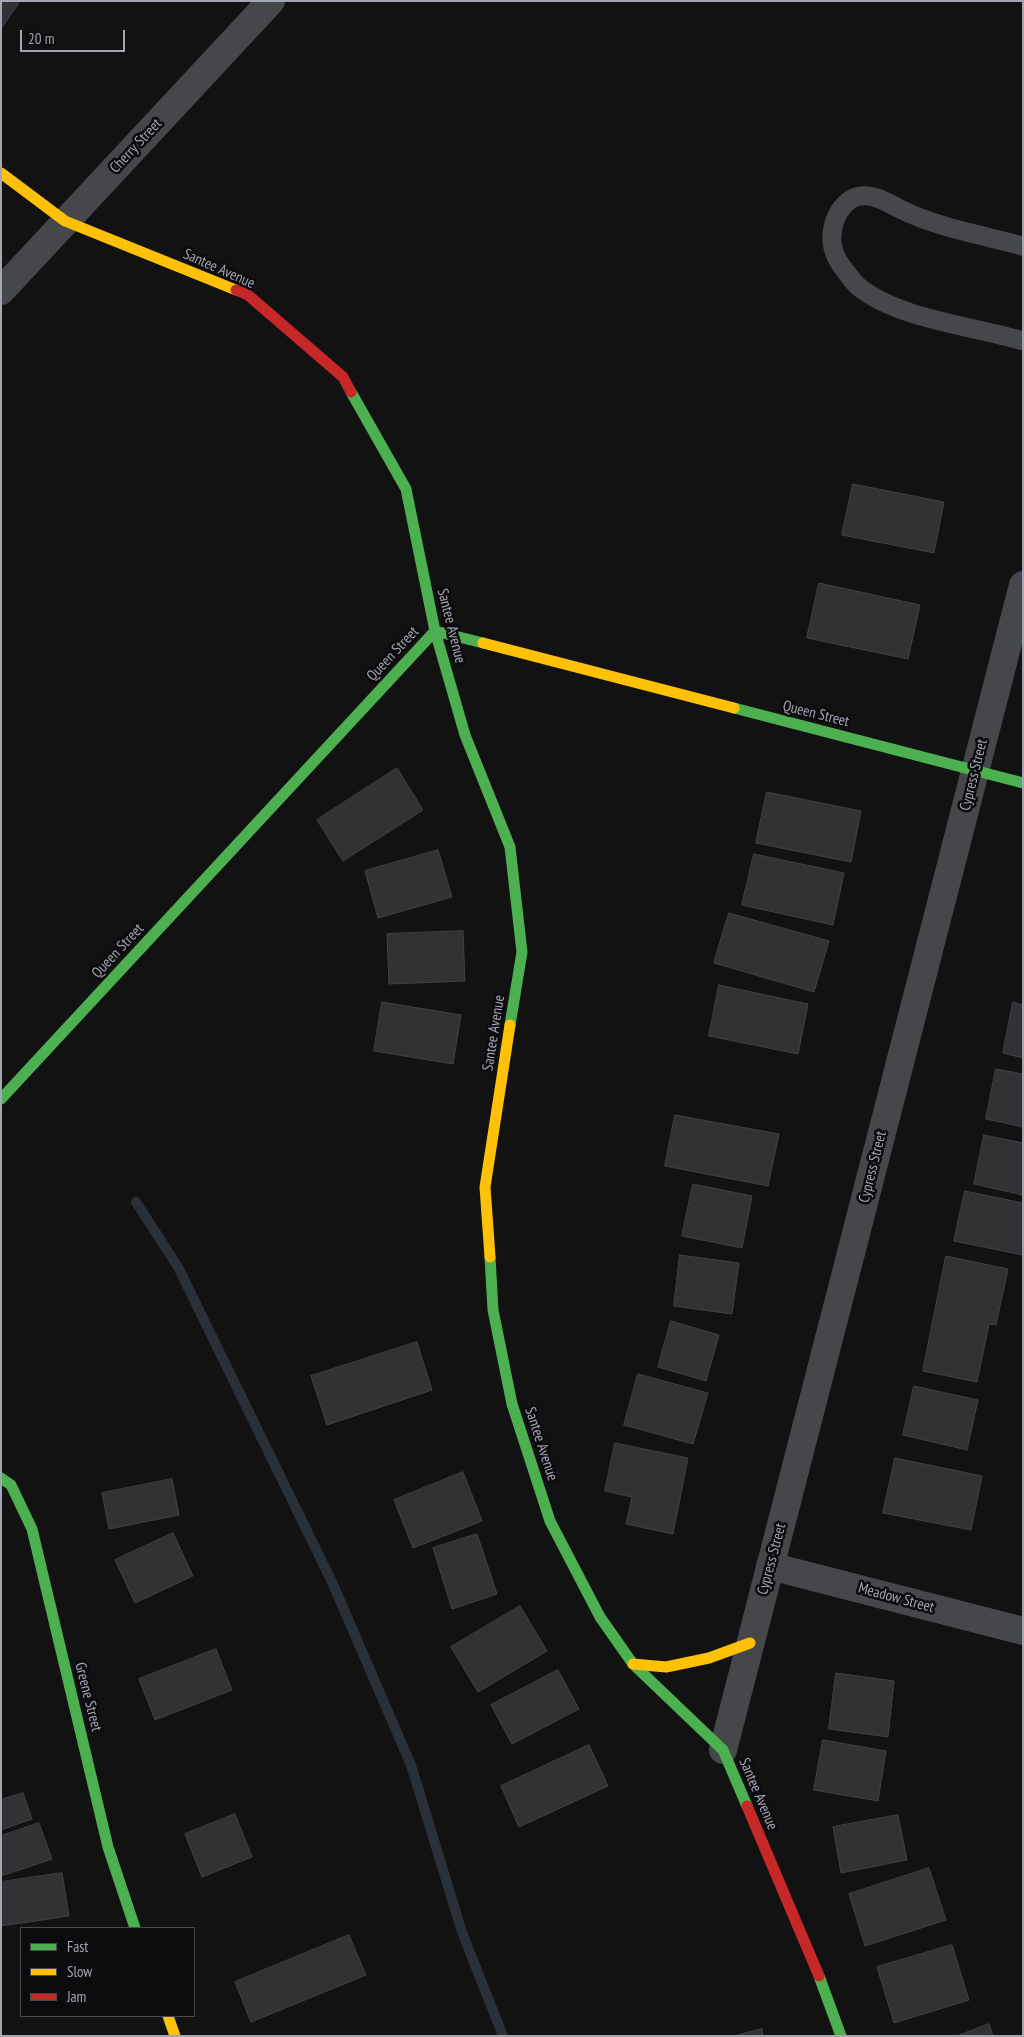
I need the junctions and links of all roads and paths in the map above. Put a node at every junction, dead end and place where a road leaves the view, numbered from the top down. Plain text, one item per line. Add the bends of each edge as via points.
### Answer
1 (271, 1) edge
2 (1, 173) edge
3 (65, 221) junction
4 (1023, 246) edge
5 (1, 291) edge
6 (1023, 341) edge
7 (1023, 584) edge
8 (435, 631) junction
9 (975, 770) junction
10 (1023, 783) edge
11 (1, 1099) edge
12 (1, 1478) edge
13 (770, 1566) junction
14 (1023, 1631) edge
15 (750, 1643) junction
16 (634, 1664) junction
17 (723, 1750) junction
18 (135, 1927) edge
19 (168, 2017) edge
20 (175, 2036) edge
21 (841, 2036) edge

1 - 3 street, Cherry Street
2 - 3 street, Santee Avenue
3 - 5 street, Cherry Street
3 - 8 street, Santee Avenue via 248,295 343,377 406,489
4 - 6 lane via 939,224 879,198 862,196 849,200 837,214 831,239 834,253 858,287 882,302 912,314
7 - 9 street, Cypress Street
8 - 9 street, Queen Street
8 - 11 street, Queen Street
8 - 16 street, Santee Avenue via 465,734 510,848 522,952 485,1188 493,1310 512,1404 550,1521 600,1617
9 - 10 street, Queen Street
9 - 13 street, Cypress Street
12 - 18 street, Greene Street via 11,1485 32,1529 108,1848
13 - 14 street, Meadow Street
13 - 15 street, Cypress Street
15 - 16 street via 709,1658 666,1666
15 - 17 street, Cypress Street
16 - 17 street, Santee Avenue
17 - 21 street, Santee Avenue via 816,1967
19 - 20 street

